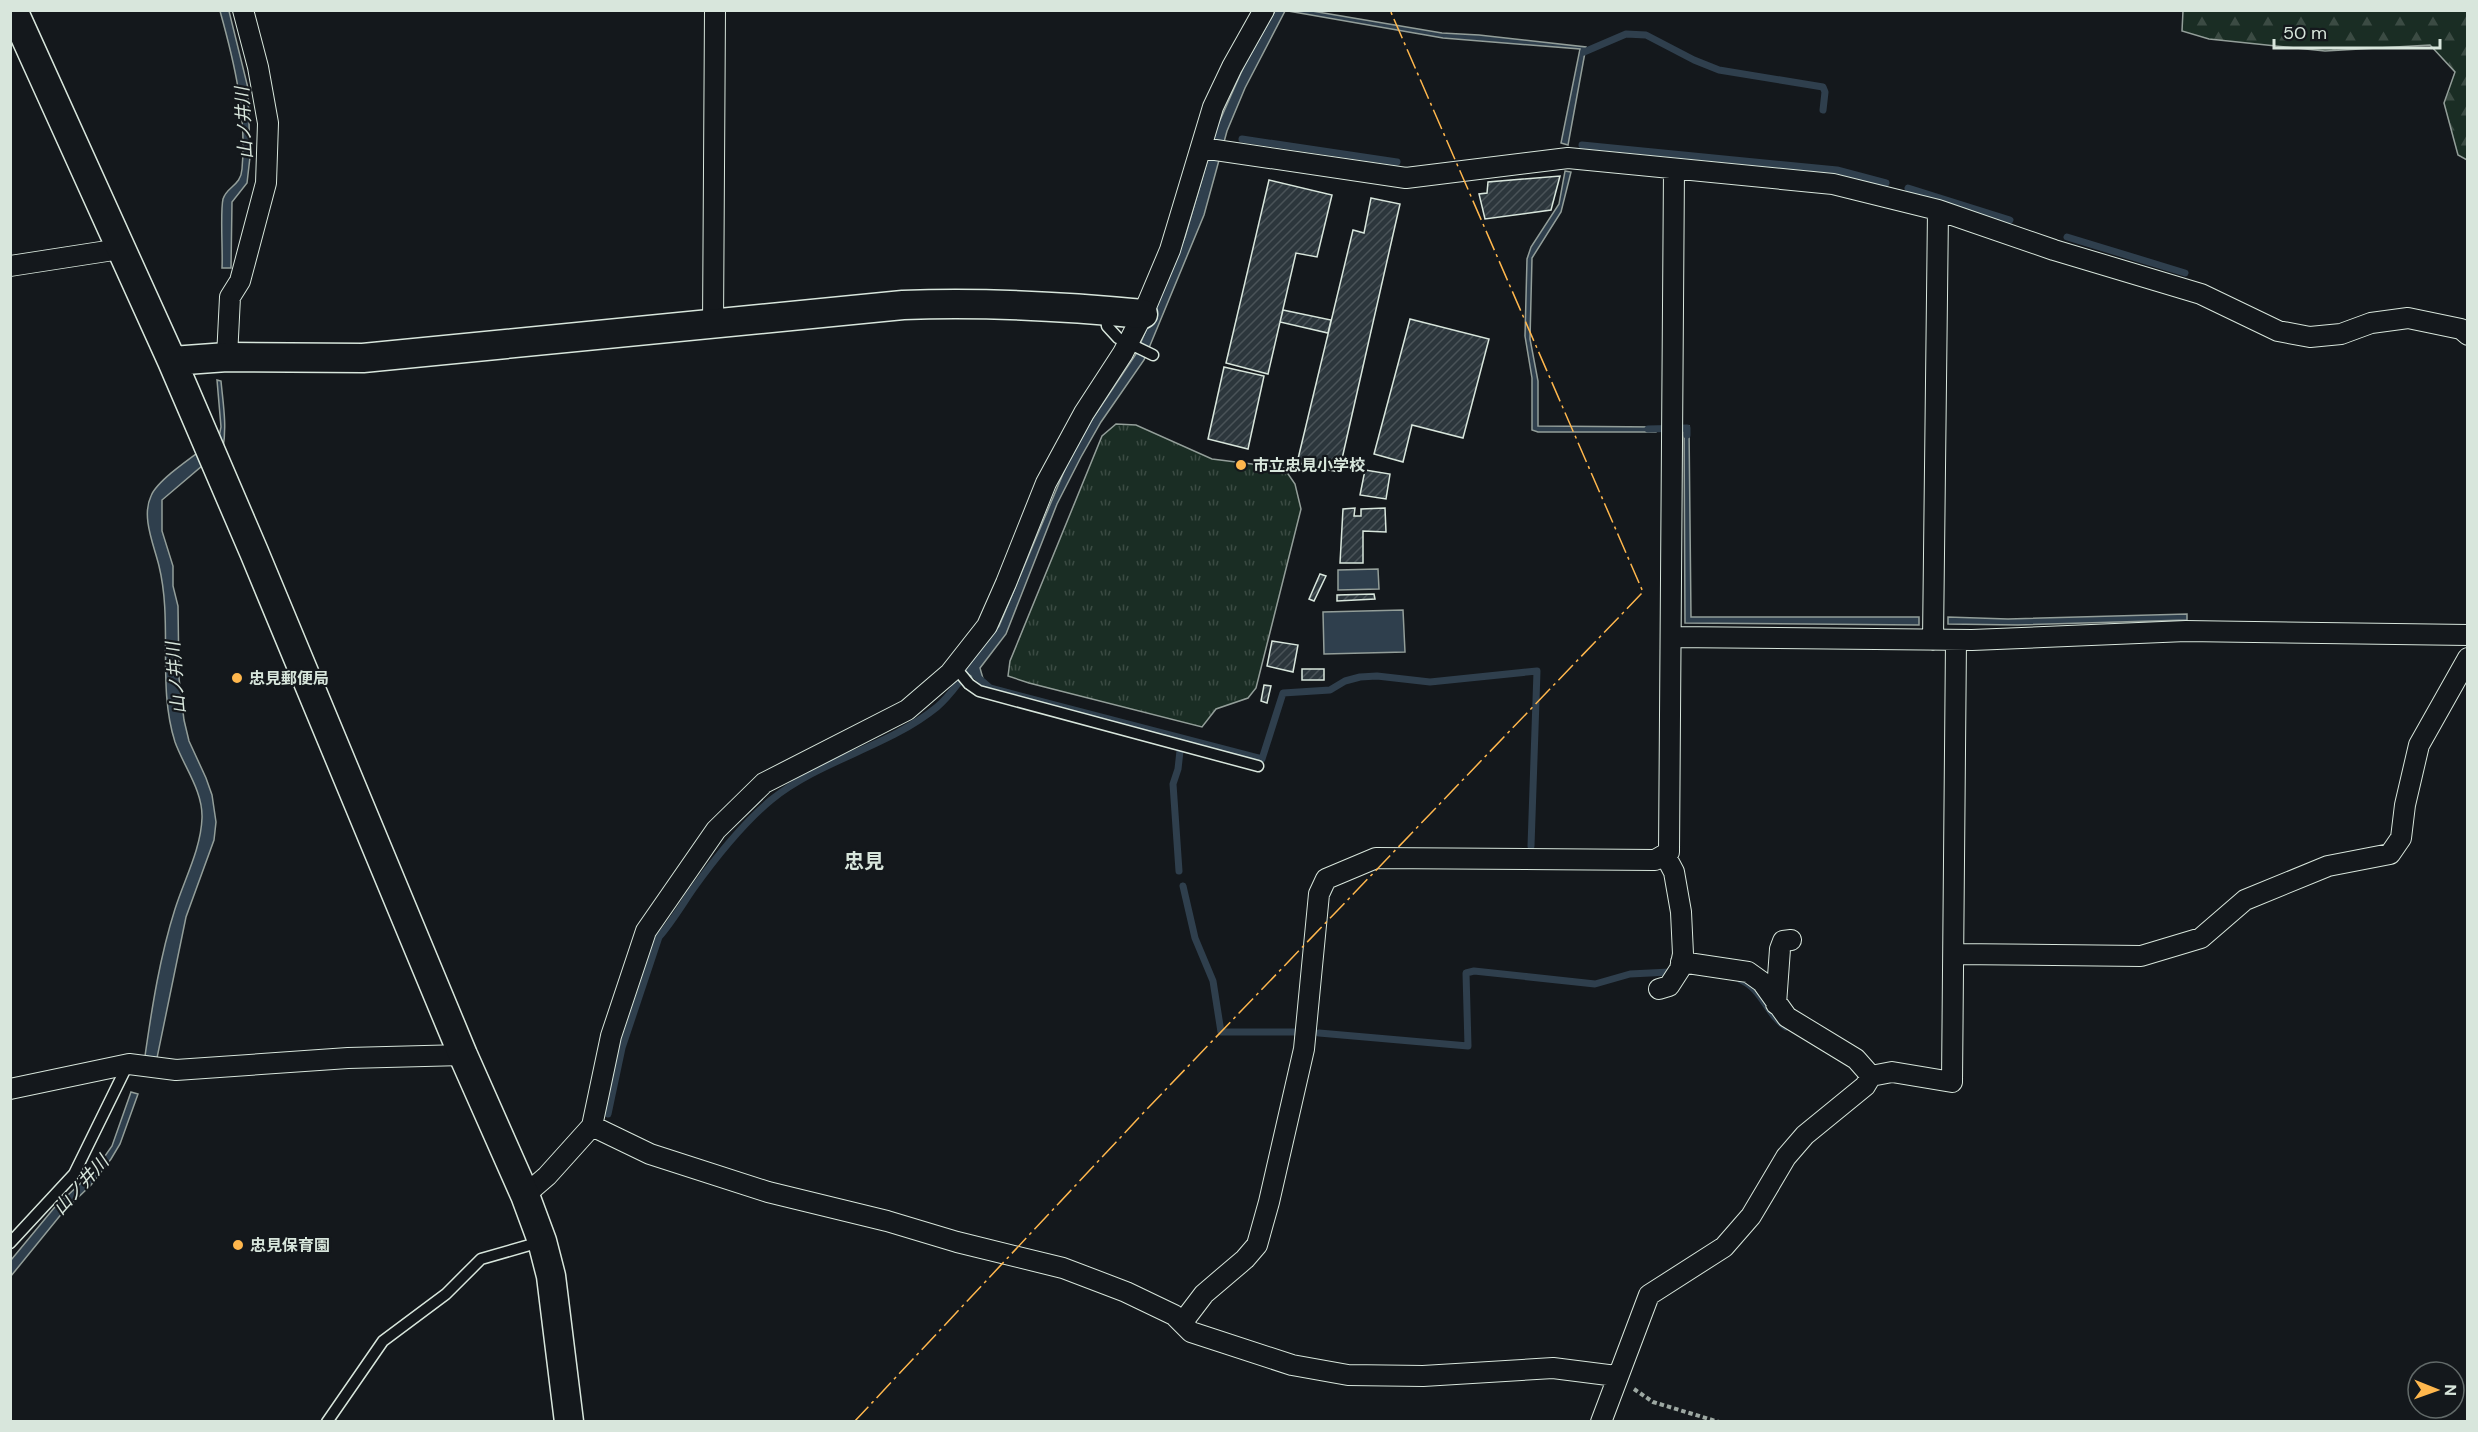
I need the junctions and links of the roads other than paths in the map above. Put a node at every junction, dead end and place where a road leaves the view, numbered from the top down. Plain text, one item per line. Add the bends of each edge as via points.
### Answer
1 (13, 10) edge
2 (243, 10) edge
3 (716, 10) edge
4 (1264, 10) edge
5 (1202, 148) junction
6 (1674, 169) junction
7 (1938, 210) junction
8 (120, 249) junction
9 (10, 267) edge
10 (1105, 310) junction
11 (1143, 314) junction
12 (714, 324) junction
13 (2468, 335) edge
14 (1132, 345) junction
15 (1153, 355) dead end
16 (227, 357) junction
17 (172, 361) junction
18 (2468, 635) edge
19 (1671, 637) junction
20 (1933, 640) junction
21 (1956, 640) junction
22 (2468, 658) edge
23 (955, 667) junction
24 (1258, 766) dead end
25 (1665, 855) junction
26 (1791, 940) dead end
27 (1954, 954) junction
28 (1681, 962) junction
29 (1659, 989) dead end
30 (1776, 1004) junction
31 (463, 1055) junction
32 (129, 1064) junction
33 (1870, 1076) junction
34 (10, 1089) edge
35 (592, 1126) junction
36 (525, 1196) junction
37 (542, 1241) junction
38 (10, 1243) edge
39 (1182, 1323) junction
40 (1616, 1376) junction
41 (327, 1422) edge
42 (569, 1422) edge
43 (1600, 1422) edge

1 - 8 street
2 - 16 street via 268,123 266,183 240,281 230,297
3 - 12 street
4 - 5 street via 1213,107
5 - 6 street via 1406,178 1568,158
5 - 11 street via 1170,250
6 - 7 street via 1833,184
6 - 19 street
7 - 13 street via 2201,294 2278,331 2310,337 2341,334 2371,323 2408,318 2461,329
7 - 20 street
8 - 9 street
8 - 17 street
10 - 11 street
10 - 12 street via 926,304
10 - 14 lane via 1107,326
11 - 14 street
12 - 16 street via 363,358
14 - 15 lane
14 - 23 street via 1084,413 1046,483 987,626
16 - 17 street
17 - 31 street
18 - 21 street via 2186,631
19 - 20 street
19 - 25 street via 1669,852
20 - 21 street
21 - 27 street
22 - 27 street via 2418,745 2401,838 2390,854 2328,866 2245,900 2200,938 2141,956
23 - 24 lane via 980,691
23 - 35 street via 907,710 764,783 716,830 646,931 611,1036
25 - 28 street via 1674,872 1681,912
25 - 39 street via 1655,860 1376,858 1326,879 1319,894 1304,1049 1257,1245 1204,1294
26 - 30 street via 1783,941 1780,949
27 - 33 street via 1952,1082 1892,1072
28 - 29 street via 1669,986
28 - 30 street via 1748,972 1762,982
30 - 33 street via 1787,1017 1856,1059
31 - 32 street via 348,1058 176,1070
31 - 36 street
32 - 34 street
32 - 38 lane via 74,1174
33 - 40 street via 1865,1086 1805,1135 1786,1158 1751,1216 1724,1247 1649,1295
35 - 36 street
35 - 39 street via 650,1154 768,1192 1063,1268 1126,1292 1174,1315
36 - 37 street
37 - 41 lane via 482,1259 446,1294 383,1341
37 - 42 street via 551,1276
39 - 40 street via 1191,1332 1252,1353 1348,1375 1423,1376 1553,1368
40 - 43 street

